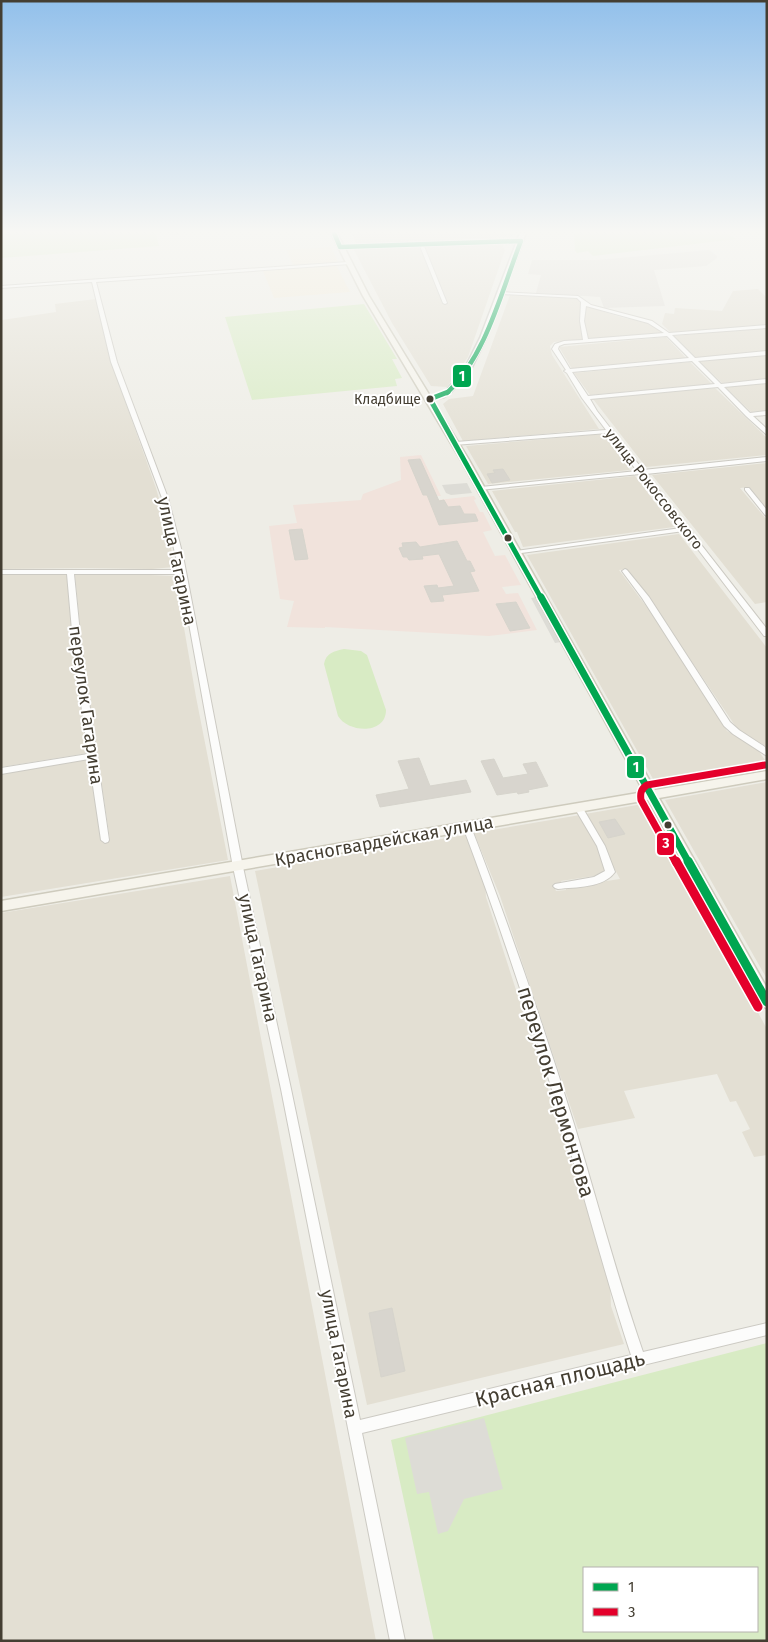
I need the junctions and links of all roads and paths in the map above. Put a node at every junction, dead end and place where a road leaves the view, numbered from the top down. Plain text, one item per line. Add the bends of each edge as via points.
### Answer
1 (101, 310) edge
2 (375, 310) edge
3 (494, 310) edge
4 (583, 310) edge
5 (602, 310) edge
6 (767, 326) edge
7 (669, 335) junction
8 (586, 341) junction
9 (767, 353) edge
10 (692, 360) junction
11 (567, 371) junction
12 (767, 381) edge
13 (718, 386) junction
14 (448, 392) junction
15 (585, 398) junction
16 (430, 399) junction
17 (436, 410) junction
18 (767, 413) edge
19 (748, 415) junction
20 (609, 431) junction
21 (767, 432) edge
22 (456, 444) junction
23 (767, 460) edge
24 (640, 472) junction
25 (481, 489) junction
26 (747, 489) dead end
27 (767, 514) edge
28 (685, 529) junction
29 (516, 553) junction
30 (72, 571) junction
31 (625, 571) dead end
32 (1, 572) edge
33 (182, 572) junction
34 (767, 634) edge
35 (767, 753) edge
36 (92, 756) junction
37 (1, 771) edge
38 (767, 775) edge
39 (650, 795) junction
40 (578, 807) junction
41 (467, 827) junction
42 (105, 840) dead end
43 (238, 867) junction
44 (558, 886) dead end
45 (1, 906) edge
46 (767, 1002) edge
47 (767, 1329) edge
48 (638, 1360) junction
49 (354, 1428) junction
50 (398, 1641) edge

1 - 33 street, улица Гагарина via 114,362 165,498
2 - 16 main road
3 - 14 street via 471,364
4 - 8 street via 582,326
5 - 7 street via 652,323
6 - 7 street
7 - 8 street
7 - 10 street
8 - 11 street, улица Рокоссовского via 557,345 555,349
9 - 10 street
10 - 11 street
10 - 13 street
11 - 15 street, улица Рокоссовского
12 - 13 street
13 - 15 street
13 - 19 street
14 - 16 street
14 - 17 street
15 - 20 street, улица Рокоссовского
16 - 17 main road
17 - 22 main road
18 - 19 street
19 - 21 street
20 - 22 street
20 - 24 street, улица Рокоссовского
22 - 25 main road
23 - 24 street
24 - 25 street
24 - 28 street, улица Рокоссовского
25 - 29 main road
26 - 27 street
28 - 29 street
28 - 34 street, улица Рокоссовского
29 - 39 main road
30 - 32 street
30 - 33 street
30 - 36 street, переулок Гагарина via 70,578 78,653
31 - 35 street via 727,724
33 - 43 street, улица Гагарина
36 - 37 street
36 - 42 street, переулок Гагарина
38 - 39 main road, Красногвардейская улица
39 - 40 main road, Красногвардейская улица
39 - 46 main road
40 - 41 main road, Красногвардейская улица
40 - 44 street via 601,846 610,872 600,878
41 - 43 main road, Красногвардейская улица
41 - 48 street, переулок Лермонтова via 523,983
43 - 45 main road, Красногвардейская улица
43 - 49 street, улица Гагарина
47 - 48 street, Красная площадь
48 - 49 street, Красная площадь
49 - 50 street, улица Гагарина

